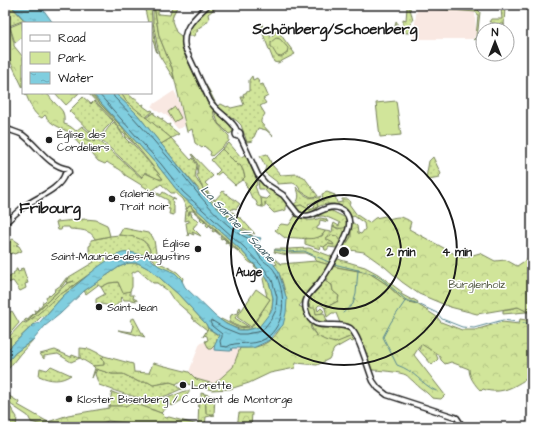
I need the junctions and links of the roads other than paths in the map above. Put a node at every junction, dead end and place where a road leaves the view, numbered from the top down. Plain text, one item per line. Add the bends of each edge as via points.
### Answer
1 (208, 5) edge
2 (426, 5) edge
3 (468, 5) edge
4 (5, 128) edge
5 (5, 223) edge
6 (463, 427) edge

1 - 6 main road via 186,28 185,48 212,104 234,125 236,136 240,136 259,177 283,195 301,216 333,207 344,212 349,222 347,233 324,276 306,300 305,309 309,317 320,325 344,326 352,330 378,388 408,402 456,418
2 - 3 main road
4 - 5 main road via 23,136 64,171 61,181

